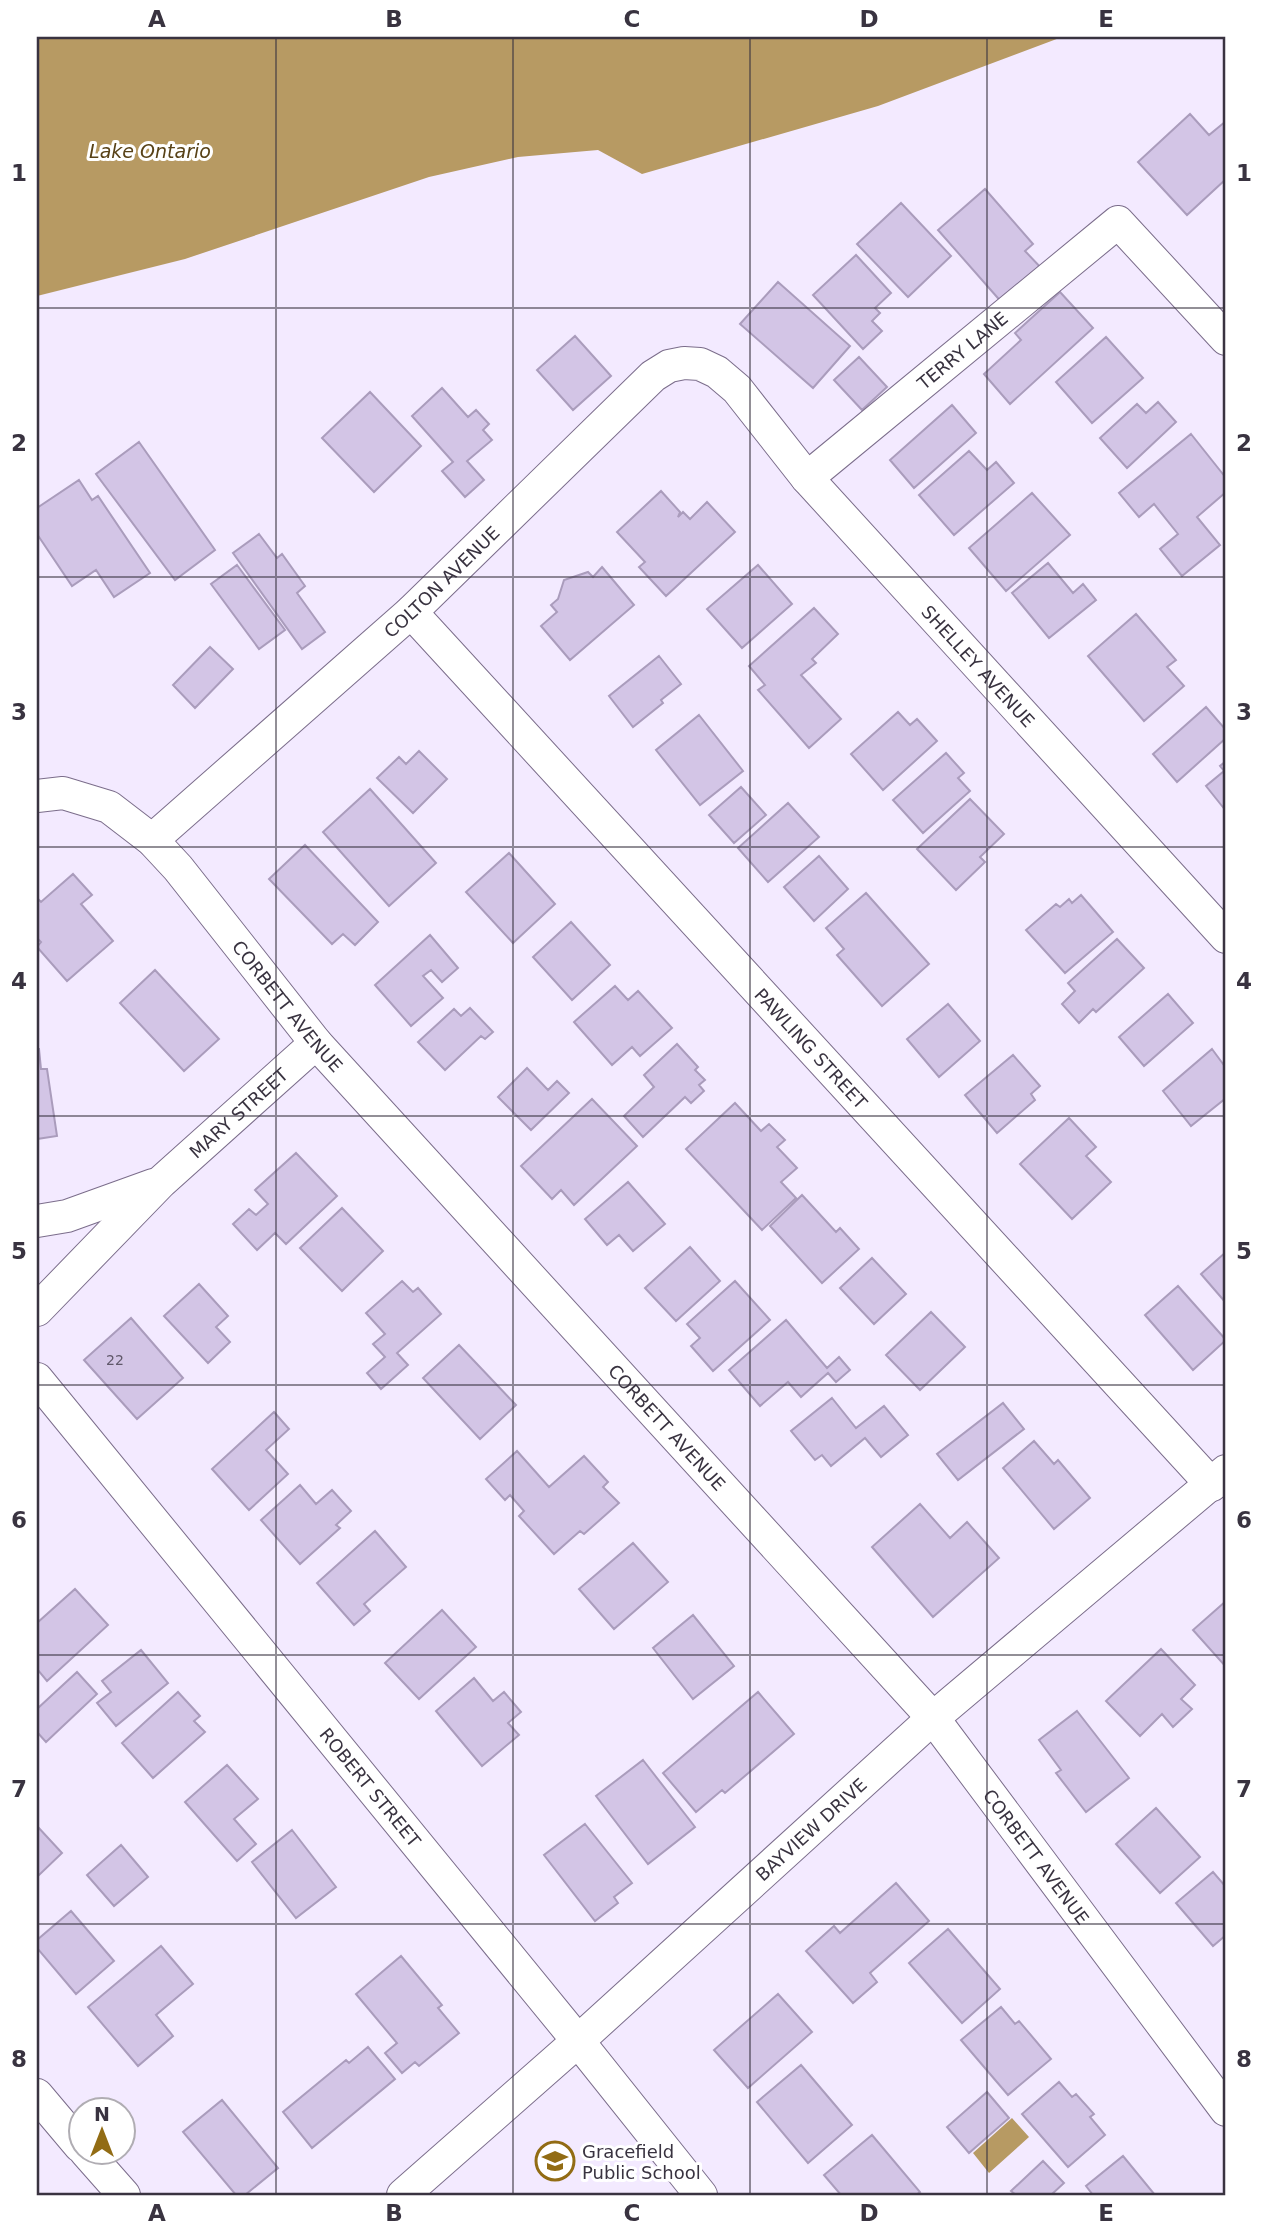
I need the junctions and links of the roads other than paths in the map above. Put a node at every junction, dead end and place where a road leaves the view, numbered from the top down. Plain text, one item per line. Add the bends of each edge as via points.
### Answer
1 (1226, 339) edge
2 (737, 389) joint
3 (807, 478) junction
4 (411, 612) junction
5 (50, 794) edge
6 (152, 840) junction
7 (1226, 937) edge
8 (316, 1043) junction
9 (161, 1182) junction
10 (37, 1221) edge
11 (37, 1310) edge
12 (37, 1379) edge
13 (1219, 1478) edge
14 (933, 1718) junction
15 (579, 2041) junction
16 (37, 2095) edge
17 (1226, 2110) edge
18 (66, 2129) edge
19 (99, 2166) edge
20 (124, 2195) edge
21 (403, 2195) edge
22 (701, 2195) edge

1 - 3 street, TERRY LANE via 1118,222
2 - 3 street, SHELLEY AVENUE
2 - 4 street, COLTON AVENUE via 699,364 676,364 653,376
3 - 7 street, SHELLEY AVENUE
4 - 6 street, COLTON AVENUE
4 - 13 street, PAWLING STREET
5 - 6 street, CORBETT AVENUE via 109,807
6 - 8 street, CORBETT AVENUE
8 - 9 street, MARY STREET
8 - 14 street, CORBETT AVENUE
9 - 10 street, MARY STREET via 67,1216
9 - 11 street, MARY STREET
12 - 15 street, ROBERT STREET
13 - 14 street, BAYVIEW DRIVE
14 - 15 street, BAYVIEW DRIVE
14 - 17 street, CORBETT AVENUE
15 - 21 street, BAYVIEW DRIVE
15 - 22 street, ROBERT STREET
16 - 18 street
19 - 20 street

